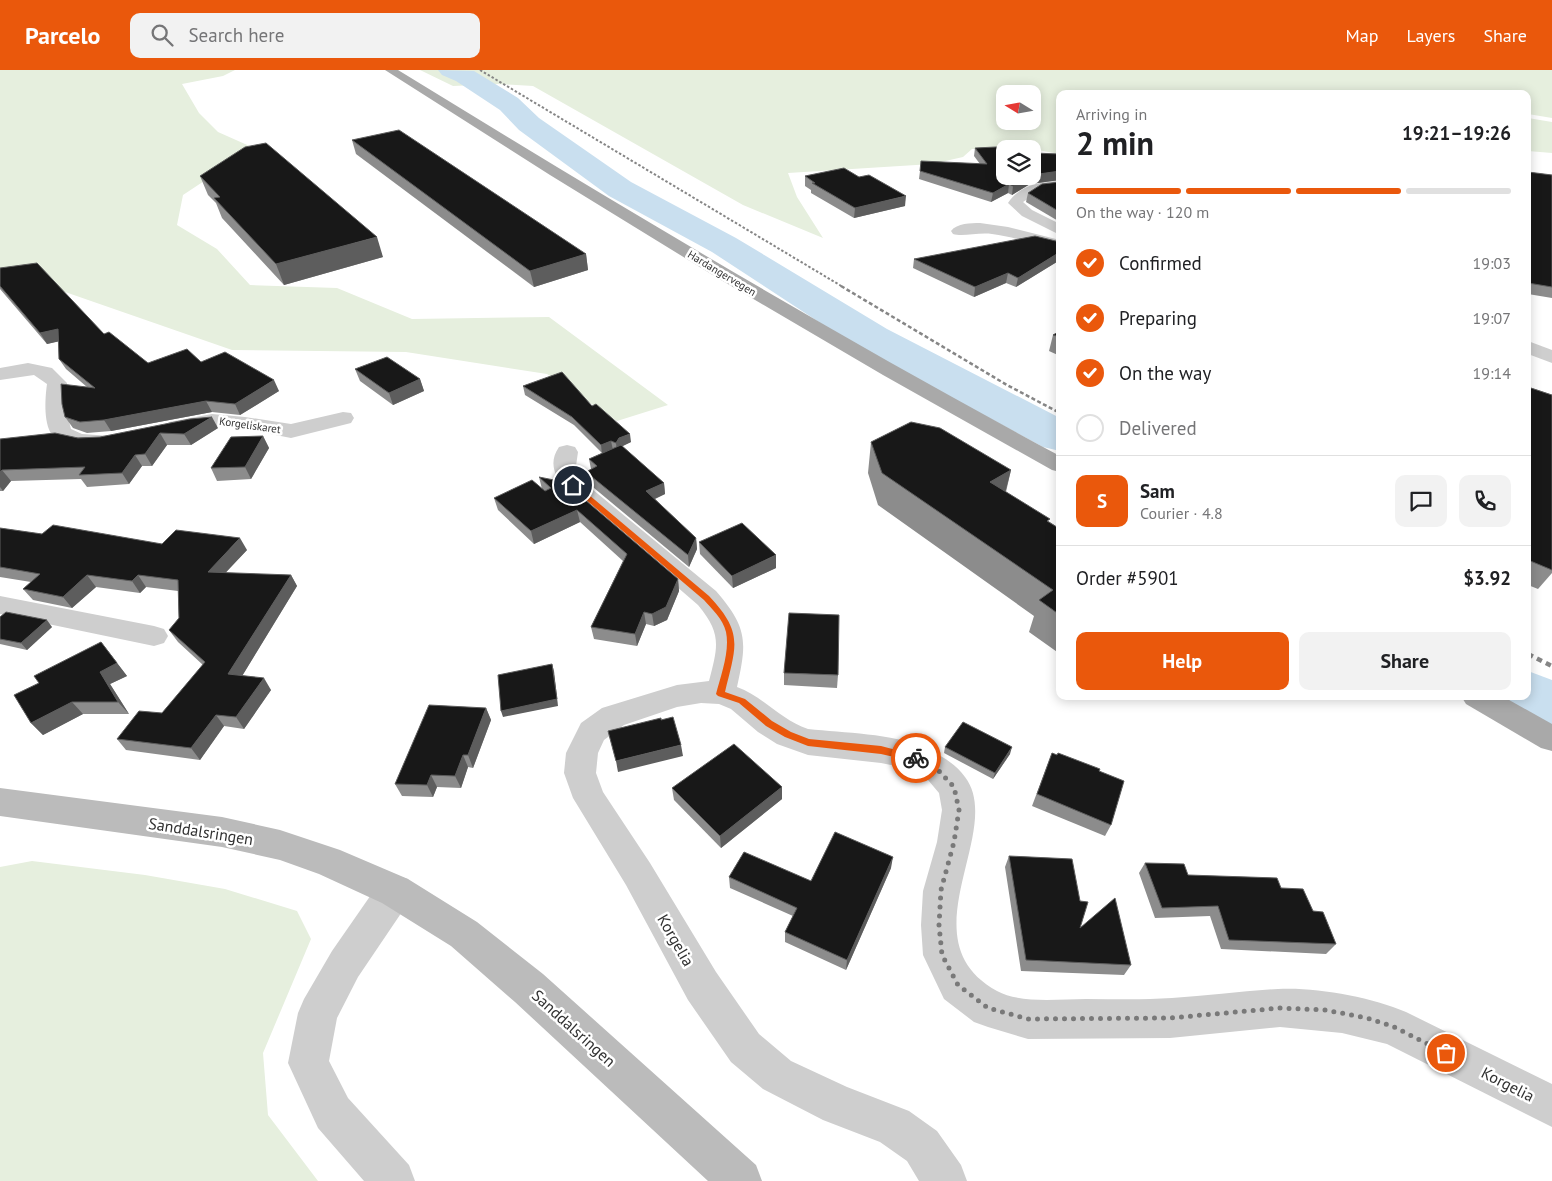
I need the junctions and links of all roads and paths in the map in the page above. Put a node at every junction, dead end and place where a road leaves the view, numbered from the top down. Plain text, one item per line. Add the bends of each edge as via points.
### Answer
1 (390, 70) edge
2 (1056, 185) edge
3 (1056, 228) edge
4 (959, 231) dead end
5 (1056, 244) edge
6 (1531, 348) edge
7 (1552, 357) edge
8 (0, 374) edge
9 (344, 418) dead end
10 (157, 431) edge
11 (120, 438) edge
12 (567, 452) dead end
13 (1056, 463) edge
14 (0, 605) edge
15 (154, 636) dead end
16 (721, 694) junction
17 (1483, 700) edge
18 (1552, 739) edge
19 (0, 802) edge
20 (395, 891) junction
21 (1552, 1106) edge
22 (393, 1181) edge
23 (740, 1181) edge
24 (946, 1181) edge

1 - 13 main road, Hardangervegen via 716,269 884,368
2 - 3 street via 1025,191 1017,201 1017,206
4 - 5 street via 985,227
6 - 7 street
8 - 11 street via 33,369 46,372 57,384 55,406 60,432 87,442
9 - 10 street, Korgeliskaret via 291,431 212,420
12 - 16 street via 564,473 573,485 722,614 730,632 730,654
14 - 15 street
16 - 21 street, Korgelia via 742,701 788,735 808,742 913,757 939,771 954,787 959,810 941,890 939,925 942,955 958,985 988,1008 1028,1019 1170,1018 1280,1008 1342,1013 1392,1026
16 - 24 street, Korgelia via 701,692 677,696 613,716 592,732 582,753 580,773 589,798 638,874 702,986 745,1048 777,1075 838,1106 894,1126 922,1146
17 - 18 main road
19 - 20 main road, Sanddalsringen via 222,832 280,844
20 - 22 street via 345,964 318,1012 308,1063 333,1113
20 - 23 main road, Sanddalsringen via 464,934 529,988

